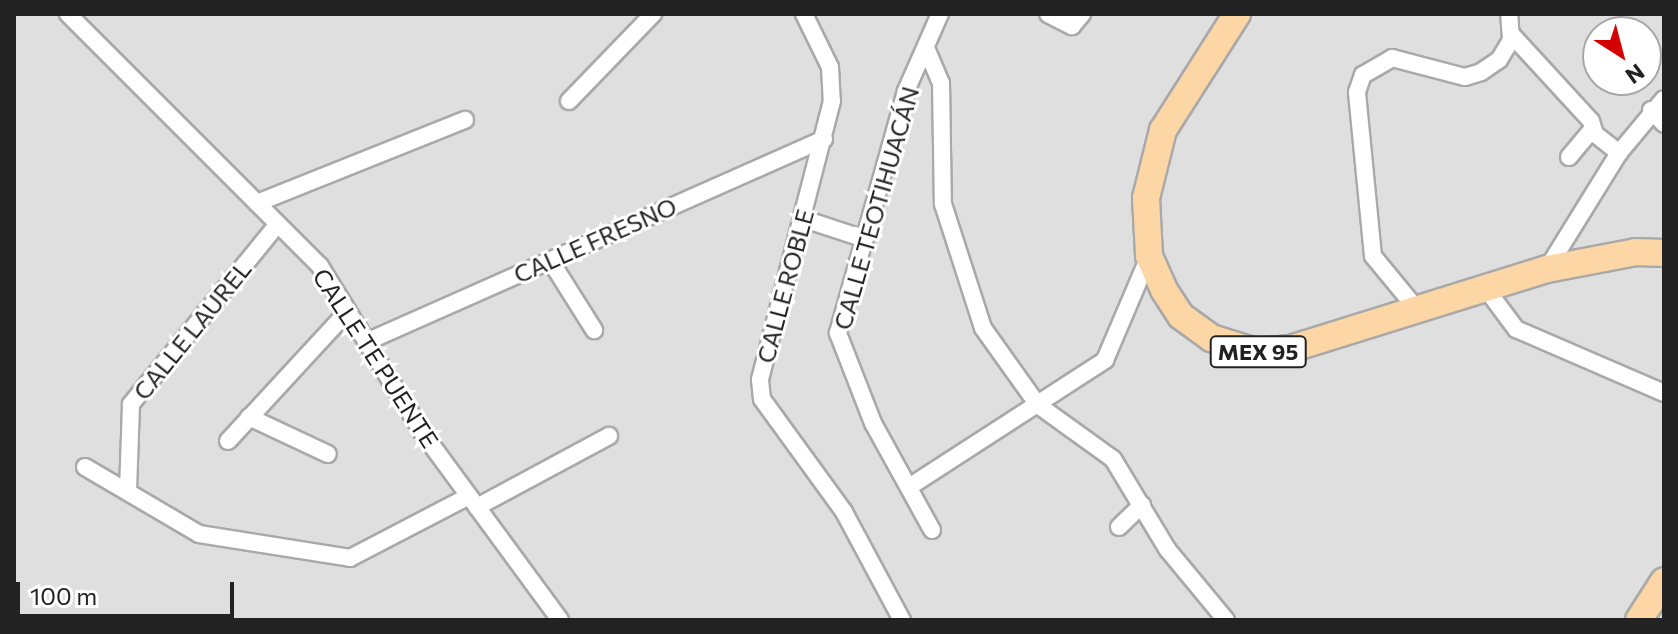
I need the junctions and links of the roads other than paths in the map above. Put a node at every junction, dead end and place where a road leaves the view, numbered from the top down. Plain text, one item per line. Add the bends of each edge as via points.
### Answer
1 (68, 14) edge
2 (653, 14) edge
3 (804, 14) edge
4 (940, 14) edge
5 (1048, 14) edge
6 (1082, 14) edge
7 (1237, 14) edge
8 (1509, 14) edge
9 (1511, 34) junction
10 (926, 48) junction
11 (569, 101) dead end
12 (1658, 105) edge
13 (465, 120) dead end
14 (1664, 124) edge
15 (1592, 130) junction
16 (824, 139) junction
17 (1619, 153) junction
18 (1569, 157) dead end
19 (257, 203) junction
20 (804, 219) junction
21 (277, 225) junction
22 (865, 239) junction
23 (1664, 253) edge
24 (1149, 256) junction
25 (550, 260) junction
26 (1547, 269) junction
27 (1487, 290) junction
28 (347, 312) junction
29 (1420, 313) junction
30 (594, 330) dead end
31 (366, 342) junction
32 (1664, 393) edge
33 (1038, 405) junction
34 (249, 417) junction
35 (609, 436) dead end
36 (228, 441) dead end
37 (328, 454) dead end
38 (85, 467) dead end
39 (909, 487) junction
40 (128, 491) junction
41 (473, 501) junction
42 (1142, 505) junction
43 (1119, 527) dead end
44 (932, 530) dead end
45 (1664, 581) edge
46 (560, 620) edge
47 (902, 620) edge
48 (1226, 620) edge
49 (1639, 620) edge

1 - 19 street, CALLE TE PUENTE
2 - 11 street
3 - 16 street, CALLE ROBLE via 830,67 832,101
4 - 10 street, CALLE TEOTIHUACÁN
5 - 6 street via 1072,26
7 - 24 main road, MEX 95 via 1163,130 1146,198
8 - 9 street
9 - 15 street via 1591,121
9 - 29 street via 1499,60 1481,72 1465,77 1392,58 1363,75 1357,92 1354,117 1373,256
10 - 22 street, CALLE TEOTIHUACÁN via 906,91
10 - 33 street via 941,83 943,204 983,328
12 - 14 street
12 - 17 street
13 - 19 street
15 - 17 street
15 - 18 street
16 - 20 street, CALLE ROBLE
16 - 25 street, CALLE FRESNO
17 - 26 street
19 - 21 street, CALLE TE PUENTE
20 - 22 street
20 - 47 street, CALLE ROBLE via 760,380 762,399 844,512
21 - 28 street, CALLE TE PUENTE via 320,266
21 - 40 street, CALLE LAUREL via 131,404
22 - 39 street, CALLE TEOTIHUACÁN via 838,333 840,348
23 - 26 main road, MEX 95 via 1636,252
24 - 29 main road, MEX 95 via 1181,316 1233,348 1290,349
24 - 33 street via 1105,360
25 - 30 street
25 - 31 street, CALLE FRESNO
26 - 27 main road, MEX 95
27 - 29 main road, MEX 95
27 - 32 street via 1516,329
28 - 31 street, CALLE TE PUENTE
28 - 34 street
31 - 41 street, CALLE TE PUENTE
33 - 39 street
33 - 42 street via 1113,459
34 - 36 street
34 - 37 street
35 - 41 street
38 - 40 street
39 - 44 street, CALLE TEOTIHUACÁN
40 - 41 street via 199,534 355,559
41 - 46 street, CALLE TE PUENTE
42 - 43 street
42 - 48 street
45 - 49 main road

